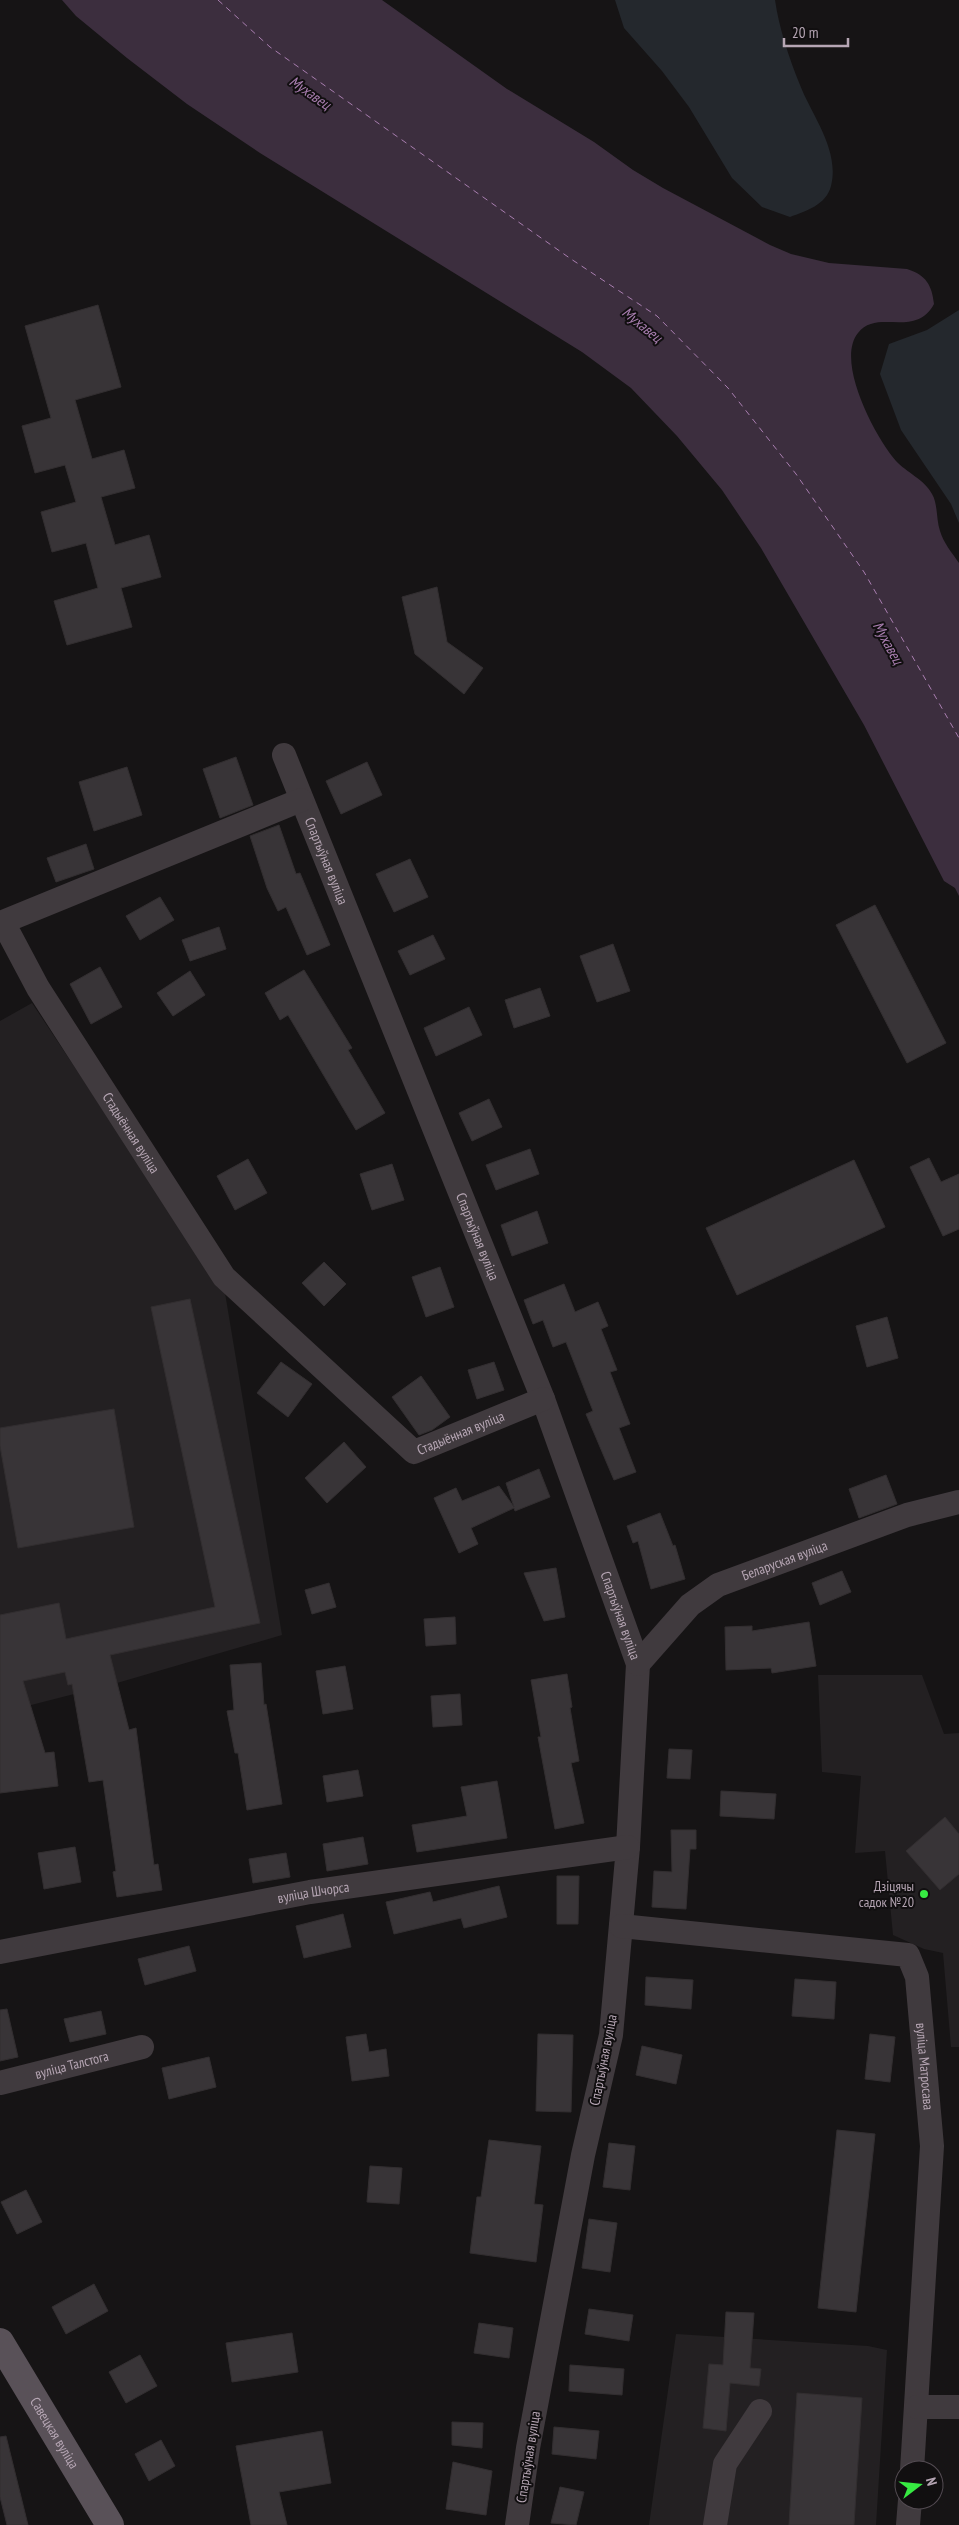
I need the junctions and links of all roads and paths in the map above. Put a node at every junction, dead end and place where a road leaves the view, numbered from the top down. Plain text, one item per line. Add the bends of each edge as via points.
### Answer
1 (284, 755) dead end
2 (301, 800) junction
3 (543, 1399) junction
4 (959, 1502) edge
5 (638, 1664) junction
6 (628, 1847) junction
7 (621, 1926) junction
8 (0, 1952) edge
9 (142, 2047) dead end
10 (0, 2083) edge
11 (0, 2342) edge
12 (917, 2407) junction
13 (959, 2407) edge
14 (760, 2411) dead end
15 (913, 2460) edge
16 (909, 2510) edge
17 (110, 2525) edge
18 (517, 2525) edge
19 (715, 2525) edge
20 (908, 2525) edge

1 - 2 street, Спартыўная вуліца
2 - 3 street, Спартыўная вуліца
2 - 3 street, Стадыённая вуліца via 3,922 38,988 224,1277 414,1452
3 - 5 street, Спартыўная вуліца
4 - 5 street, Беларуская вуліца via 907,1515 718,1585 690,1605
5 - 6 street, Спартыўная вуліца
6 - 7 street, Спартыўная вуліца
6 - 8 street, вуліца Шчорса via 310,1892
7 - 12 street, вуліца Матросава via 908,1955 917,1977 932,2146
7 - 18 street, Спартыўная вуліца via 611,2035 578,2185 528,2448
9 - 10 street, вуліца Талстога
11 - 17 main road, Савецкая вуліца
12 - 13 street
12 - 15 street, вуліца Матросава
14 - 19 street via 724,2464
16 - 20 street

